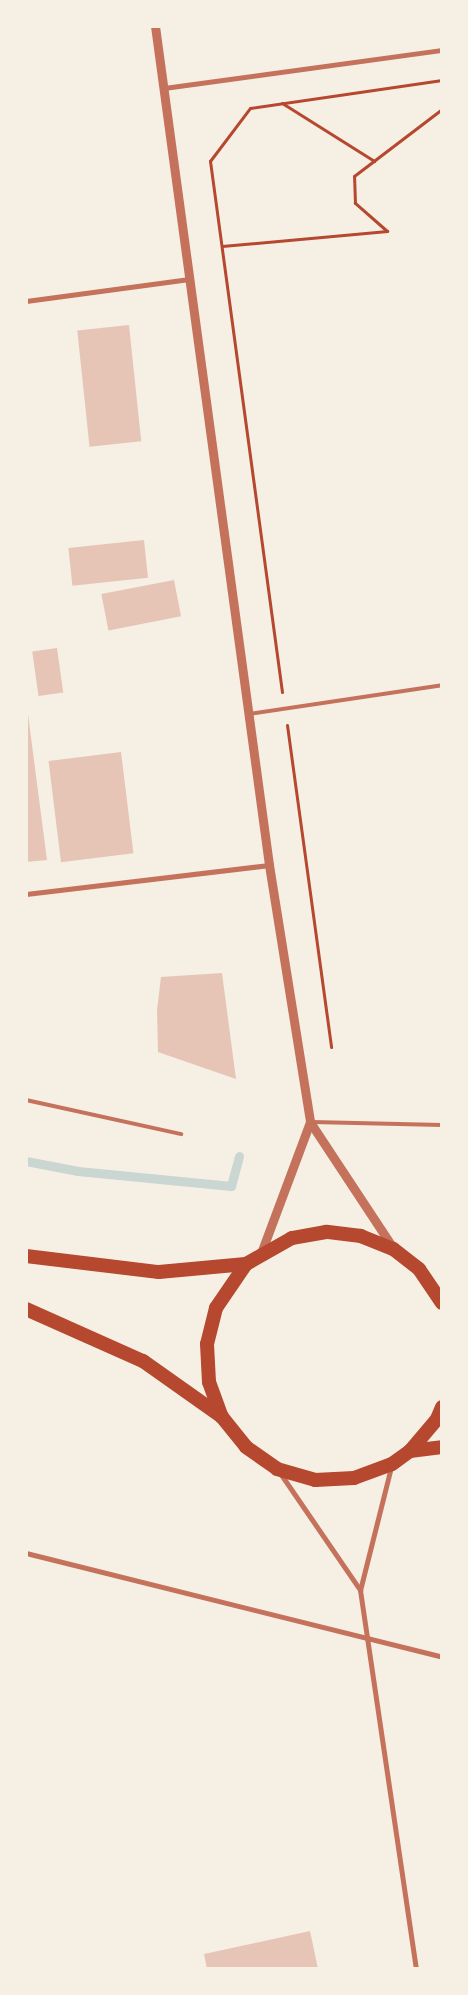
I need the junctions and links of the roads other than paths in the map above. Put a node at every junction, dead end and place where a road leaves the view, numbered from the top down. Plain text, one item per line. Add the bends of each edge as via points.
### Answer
1 (155, 26) edge
2 (442, 50) edge
3 (164, 88) junction
4 (188, 278) junction
5 (26, 301) edge
6 (442, 685) edge
7 (248, 714) junction
8 (269, 865) junction
9 (26, 894) edge
10 (26, 1100) edge
11 (310, 1122) junction
12 (442, 1126) edge
13 (181, 1134) dead end
14 (393, 1249) junction
15 (261, 1253) junction
16 (26, 1256) edge
17 (246, 1264) junction
18 (441, 1299) edge
19 (26, 1309) edge
20 (442, 1407) edge
21 (222, 1417) junction
22 (442, 1447) edge
23 (410, 1451) junction
24 (392, 1464) junction
25 (277, 1468) junction
26 (26, 1553) edge
27 (360, 1590) junction
28 (365, 1639) junction
29 (442, 1657) edge
30 (416, 1969) edge

1 - 3 street
2 - 3 street
3 - 4 street
4 - 5 street
4 - 7 street
6 - 7 lane
7 - 8 street
8 - 9 street
8 - 11 street
10 - 13 lane
11 - 12 lane
11 - 14 street
11 - 15 street
14 - 15 highway via 361,1236 326,1232 292,1238
14 - 18 highway via 419,1269
15 - 17 highway
16 - 17 highway via 159,1272
17 - 21 highway via 216,1308 207,1344 209,1382
19 - 21 highway via 143,1361
20 - 23 highway via 437,1419
21 - 25 highway via 246,1447
22 - 23 highway
23 - 24 highway
24 - 25 highway via 354,1478 315,1480
24 - 27 street
25 - 27 street
26 - 28 street
27 - 28 street
28 - 29 street
28 - 30 street

